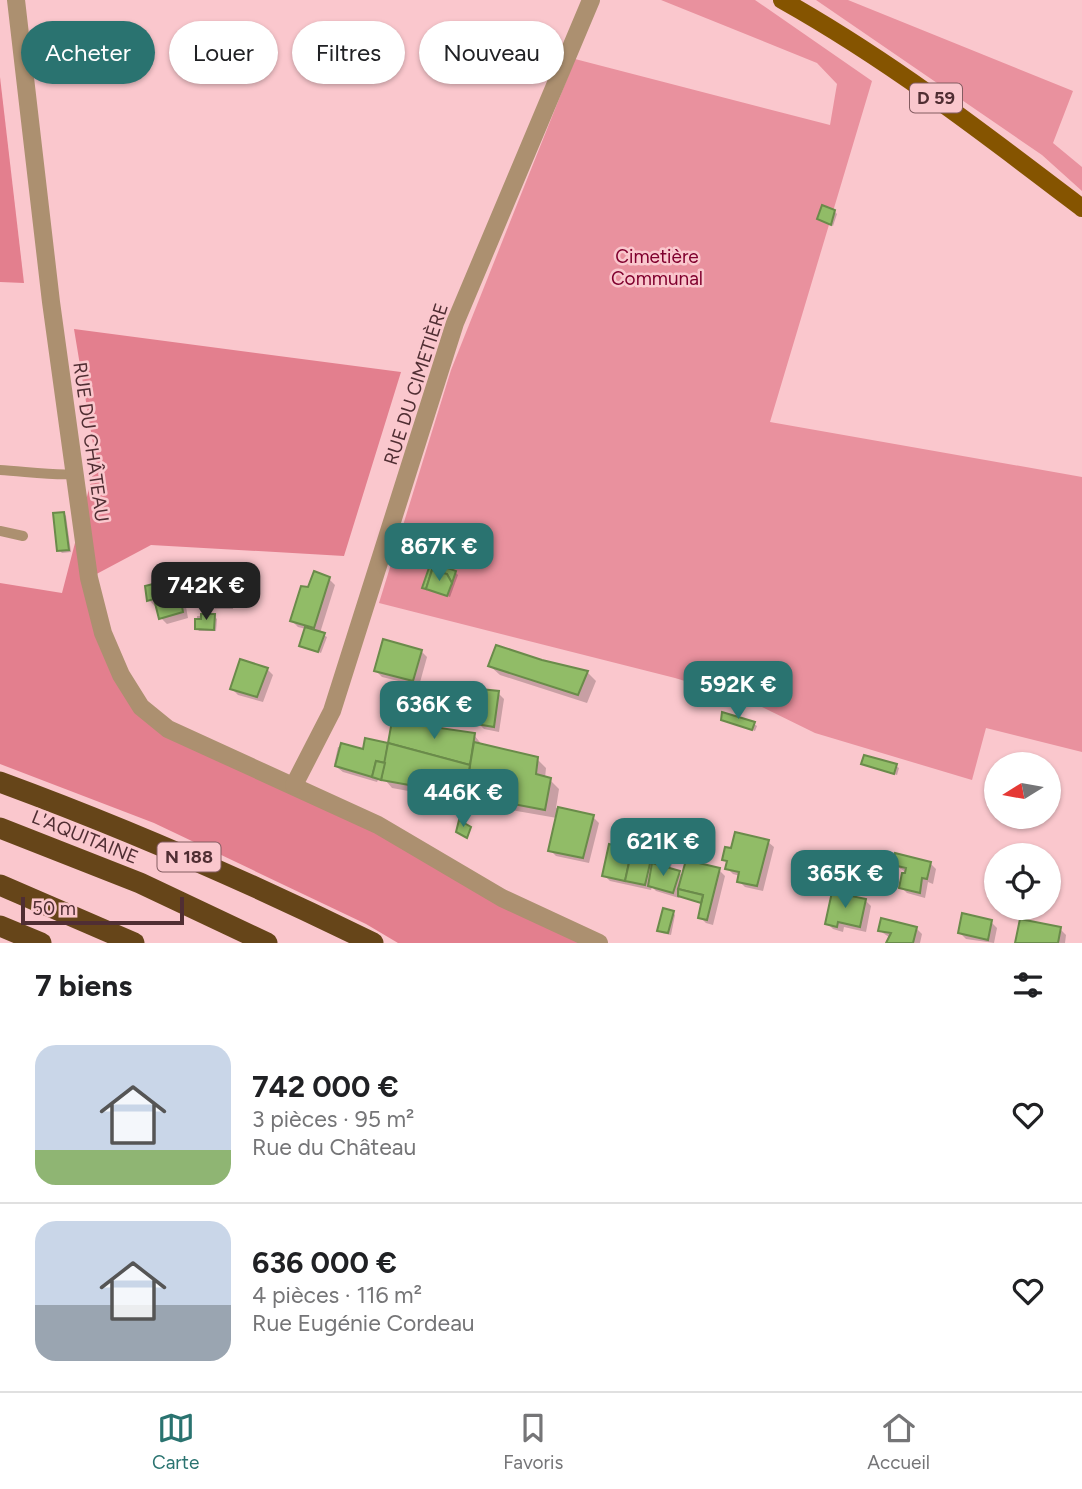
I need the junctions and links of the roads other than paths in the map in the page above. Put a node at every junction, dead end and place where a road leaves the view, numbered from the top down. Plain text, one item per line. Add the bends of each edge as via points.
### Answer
1 (16, 0) edge
2 (591, 0) edge
3 (782, 0) edge
4 (1082, 208) edge
5 (0, 470) edge
6 (75, 474) junction
7 (0, 531) edge
8 (23, 536) dead end
9 (0, 782) edge
10 (294, 785) junction
11 (0, 828) edge
12 (0, 885) edge
13 (0, 926) edge
14 (41, 943) edge
15 (134, 943) edge
16 (267, 943) edge
17 (373, 943) edge
18 (598, 943) edge

1 - 6 street, RUE DU CHÂTEAU
2 - 10 street, RUE DU CIMETIÈRE via 455,323 332,710
3 - 4 main road, D 59 via 839,32 964,117
5 - 6 lane
6 - 10 street, RUE DU CHÂTEAU via 89,578 103,633 141,707 168,729
7 - 8 lane
9 - 17 highway, N 188 via 151,840
10 - 18 street, RUE DU CHÂTEAU via 378,825 502,898
11 - 16 highway, L'AQUITAINE via 140,883
12 - 15 highway
13 - 14 highway

